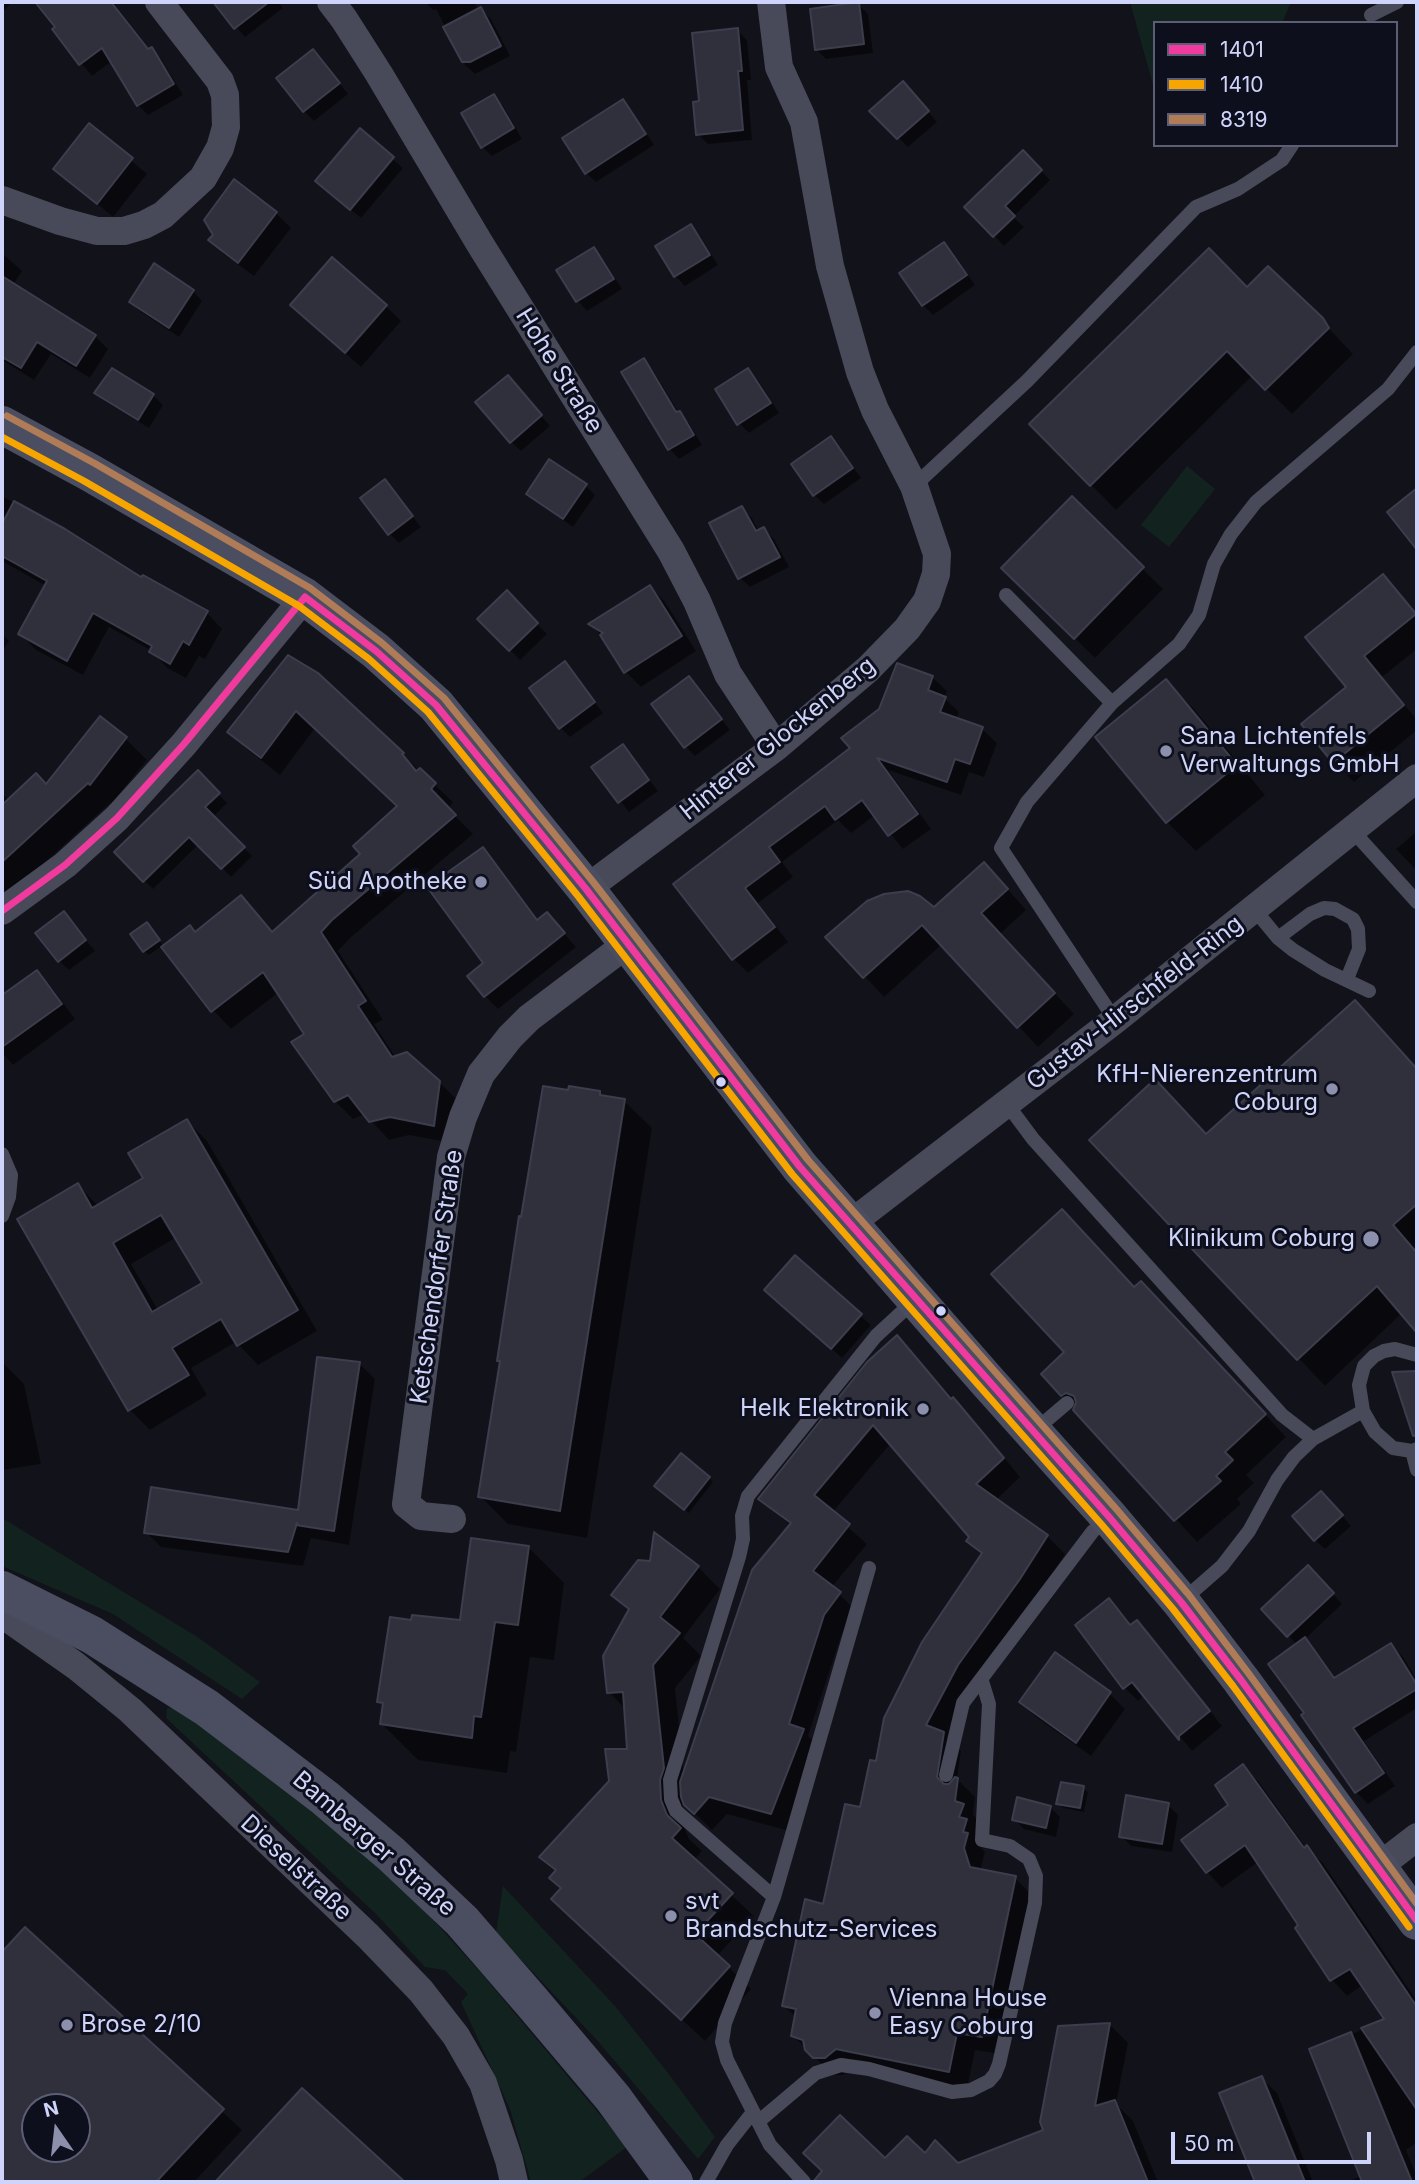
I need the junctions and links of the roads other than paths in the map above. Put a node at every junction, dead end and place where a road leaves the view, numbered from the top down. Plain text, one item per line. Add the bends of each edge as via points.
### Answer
1 (159, 2) edge
2 (331, 2) edge
3 (771, 2) edge
4 (1397, 2) edge
5 (1371, 13) edge
6 (1291, 147) edge
7 (2, 200) edge
8 (1417, 352) edge
9 (2, 425) edge
10 (914, 486) junction
11 (1006, 595) dead end
12 (305, 597) junction
13 (1111, 703) junction
14 (776, 747) junction
15 (1417, 778) edge
16 (1352, 830) junction
17 (586, 889) junction
18 (1417, 902) edge
19 (1254, 909) junction
20 (2, 911) edge
21 (1278, 938) junction
22 (627, 944) junction
23 (1347, 979) junction
24 (1369, 991) dead end
25 (1115, 1020) junction
26 (1007, 1104) junction
27 (2, 1154) edge
28 (2, 1216) edge
29 (850, 1224) junction
30 (916, 1299) junction
31 (1417, 1355) edge
32 (1067, 1403) dead end
33 (1363, 1411) junction
34 (1033, 1432) junction
35 (1313, 1439) junction
36 (1415, 1450) edge
37 (1417, 1470) edge
38 (1110, 1518) junction
39 (452, 1519) dead end
40 (869, 1568) dead end
41 (2, 1590) edge
42 (1181, 1602) junction
43 (2, 1614) edge
44 (982, 1681) junction
45 (946, 1774) dead end
46 (1417, 1837) edge
47 (1378, 1867) junction
48 (774, 1897) junction
49 (1417, 1922) edge
50 (756, 2117) junction
51 (514, 2182) edge
52 (674, 2182) edge
53 (706, 2182) edge
54 (804, 2182) edge

1 - 7 street via 220,81 225,95 223,138 203,178 163,215 124,231 97,231
2 - 14 street, Hohe Straße via 671,551 728,674
3 - 10 street, Hinterer Glockenberg via 779,67 804,121 831,266 860,372
4 - 5 lane
6 - 10 lane via 1282,160 1238,189 1196,208 1027,381
8 - 13 lane via 1388,388 1256,502 1214,564 1199,615 1179,644
9 - 12 street
10 - 14 street, Hinterer Glockenberg via 937,554 927,601 868,669
11 - 13 lane
12 - 17 street via 436,705
12 - 20 street via 117,818 65,865
13 - 25 lane via 1027,802 1001,848
14 - 17 street, Hinterer Glockenberg
15 - 16 street, Gustav-Hirschfeld-Ring
16 - 18 lane
16 - 19 street, Gustav-Hirschfeld-Ring
17 - 22 street
19 - 21 lane
19 - 25 street, Gustav-Hirschfeld-Ring
21 - 23 lane via 1325,970
21 - 23 lane via 1324,908 1353,919 1359,949
22 - 29 street via 800,1167
22 - 39 street, Ketschendorfer Straße via 510,1037 481,1074 463,1116 454,1147 406,1504 421,1516
23 - 24 lane
25 - 26 street, Gustav-Hirschfeld-Ring
26 - 29 street, Gustav-Hirschfeld-Ring
26 - 35 lane via 1033,1139 1282,1415
27 - 28 lane via 11,1174
29 - 30 street
30 - 34 street
30 - 48 lane via 876,1336 748,1496 739,1557 670,1780 676,1811
31 - 33 lane via 1384,1351 1364,1366 1359,1385
32 - 34 lane
33 - 35 lane
33 - 36 lane via 1393,1448
34 - 38 street
35 - 42 lane via 1277,1480 1222,1566
36 - 37 lane
38 - 42 street
38 - 44 lane via 1093,1531
40 - 48 lane
41 - 52 street, Bamberger Straße via 92,1635 207,1708 391,1854 461,1920 532,2002
42 - 47 street
43 - 51 street, Dieselstraße via 130,1710 421,1991 456,2036 483,2083
44 - 45 lane via 963,1703
44 - 50 lane via 989,1704 982,1840 1010,1846 1028,1859 1036,1876 1035,1903 995,2074 971,2090 952,2092 841,2065 816,2073
46 - 47 street
47 - 49 street
48 - 50 lane via 725,2023 722,2042
50 - 53 lane via 727,2145
50 - 54 lane via 770,2145

